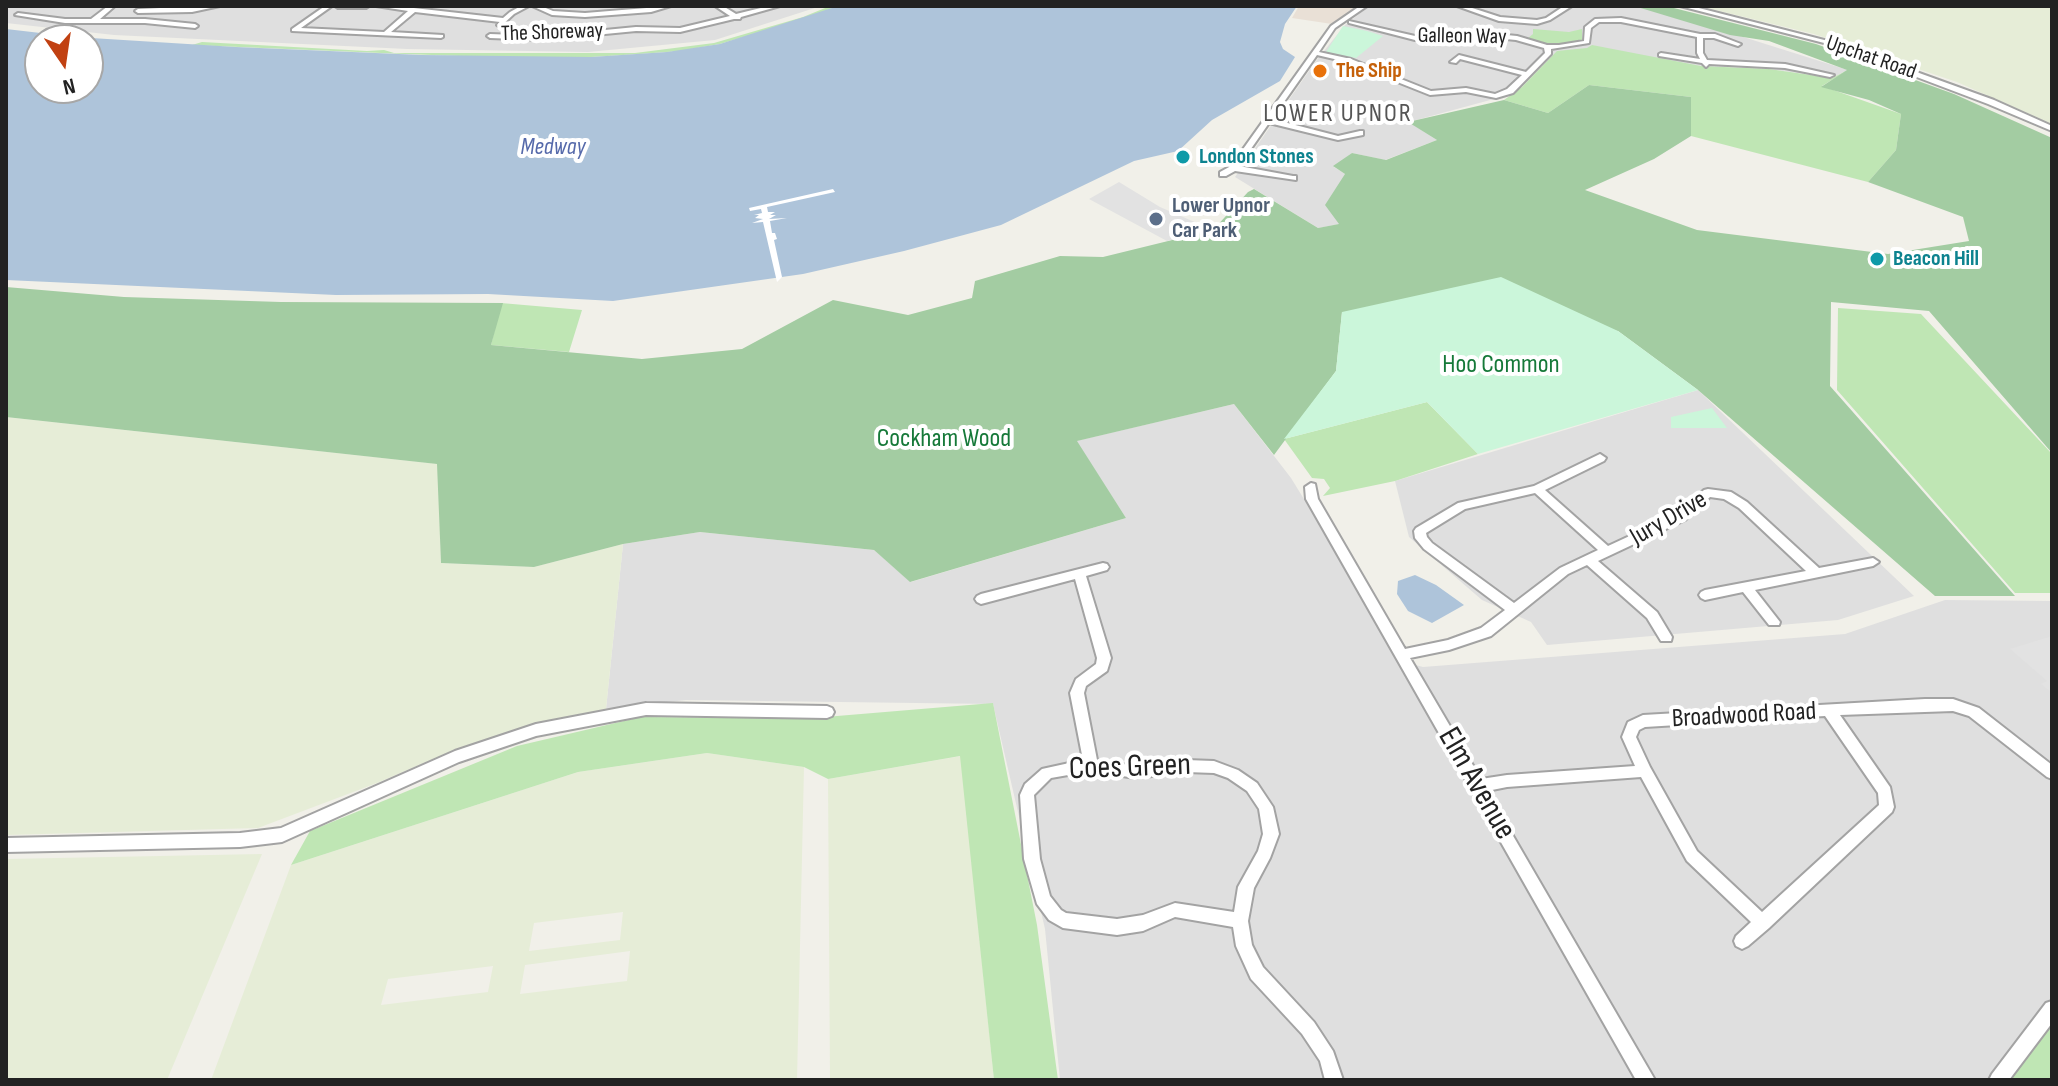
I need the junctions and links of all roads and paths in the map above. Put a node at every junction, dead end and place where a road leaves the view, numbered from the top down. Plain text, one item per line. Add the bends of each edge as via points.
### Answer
1 (112, 6) edge
2 (216, 6) edge
3 (329, 6) edge
4 (338, 6) edge
5 (366, 6) edge
6 (379, 6) edge
7 (526, 6) edge
8 (535, 6) edge
9 (668, 6) edge
10 (718, 6) edge
11 (777, 6) edge
12 (1364, 6) edge
13 (1460, 6) edge
14 (1569, 6) edge
15 (1683, 6) edge
16 (395, 7) edge
17 (227, 8) dead end
18 (414, 10) junction
19 (617, 10) edge
20 (138, 11) dead end
21 (13, 14) edge
22 (179, 18) dead end
23 (738, 18) junction
24 (504, 20) junction
25 (93, 21) junction
26 (1351, 22) dead end
27 (168, 23) junction
28 (195, 26) dead end
29 (615, 30) junction
30 (386, 33) junction
31 (441, 36) dead end
32 (1700, 36) junction
33 (1738, 44) dead end
34 (1547, 47) junction
35 (1316, 53) junction
36 (1661, 55) dead end
37 (1454, 62) dead end
38 (1704, 63) junction
39 (1526, 74) junction
40 (1830, 75) dead end
41 (1267, 120) junction
42 (2052, 129) edge
43 (1360, 133) dead end
44 (1234, 168) junction
45 (1223, 174) dead end
46 (1293, 178) dead end
47 (1600, 458) dead end
48 (1311, 487) dead end
49 (1537, 489) junction
50 (1607, 552) junction
51 (1589, 560) junction
52 (1873, 562) dead end
53 (1103, 567) dead end
54 (1079, 573) junction
55 (1817, 574) junction
56 (1747, 588) junction
57 (1705, 595) dead end
58 (981, 599) dead end
59 (1514, 610) junction
60 (1774, 622) dead end
61 (1666, 637) dead end
62 (1402, 655) junction
63 (827, 712) dead end
64 (1830, 712) junction
65 (1091, 765) junction
66 (1645, 771) junction
67 (2052, 773) edge
68 (1477, 786) junction
69 (6, 845) edge
70 (1240, 921) junction
71 (1763, 923) junction
72 (1742, 941) dead end
73 (2052, 1009) edge
74 (1334, 1080) edge
75 (1646, 1080) edge
76 (1998, 1080) edge

1 - 25 street
2 - 17 street
2 - 20 street
3 - 30 street via 294,30
4 - 5 street
6 - 16 street
7 - 24 street
8 - 19 street via 552,13
9 - 19 street
10 - 23 street
11 - 23 street, The Shoreway
12 - 35 street via 1333,27
13 - 14 street via 1499,19 1537,22
15 - 42 street, Upchat Road via 1834,44
16 - 18 street
18 - 24 street
18 - 30 street
19 - 29 street
21 - 25 street
22 - 27 street
23 - 29 street, The Shoreway via 680,30
24 - 29 street, The Shoreway via 490,36 543,38
25 - 27 street
26 - 34 street, Galleon Way via 1421,38 1441,32 1496,35
27 - 28 street
30 - 31 street
32 - 33 street
32 - 34 street via 1608,18 1588,27 1587,42
32 - 38 street
34 - 39 street, Galleon Way via 1549,53
35 - 39 street, Galleon Way via 1437,94 1466,90 1502,95
35 - 41 street
36 - 38 street
37 - 39 street via 1459,57
38 - 40 street via 1785,63
41 - 43 street via 1338,138
41 - 44 street
44 - 45 street
44 - 46 street
47 - 49 street
48 - 62 street, Elm Avenue via 1312,499
49 - 50 street
49 - 59 street via 1462,506 1420,534 1428,546
50 - 51 street, Jury Drive
50 - 55 street, Jury Drive via 1681,517 1702,496 1717,492 1743,505
51 - 59 street, Jury Drive via 1542,586
51 - 61 street via 1652,615
52 - 55 street
53 - 54 street
54 - 58 street
54 - 65 street via 1104,658 1077,693
55 - 56 street
56 - 57 street
56 - 60 street
59 - 62 street, Jury Drive via 1478,636
62 - 68 street, Elm Avenue
63 - 69 street via 646,709 536,730 455,757 282,835
64 - 66 street, Broadwood Road via 1638,722 1629,737
64 - 67 street, Broadwood Road via 1961,706
64 - 71 street via 1885,791 1887,807
65 - 70 street, Coes Green via 1135,772 1214,767 1252,787 1266,807 1271,834 1246,887
65 - 70 street, Coes Green via 1047,773 1027,795 1032,859 1043,899 1055,915 1117,927 1175,910
66 - 68 street
66 - 71 street via 1689,851
68 - 75 street, Elm Avenue
70 - 74 street via 1257,973 1308,1028 1327,1057
71 - 72 street
73 - 76 street

